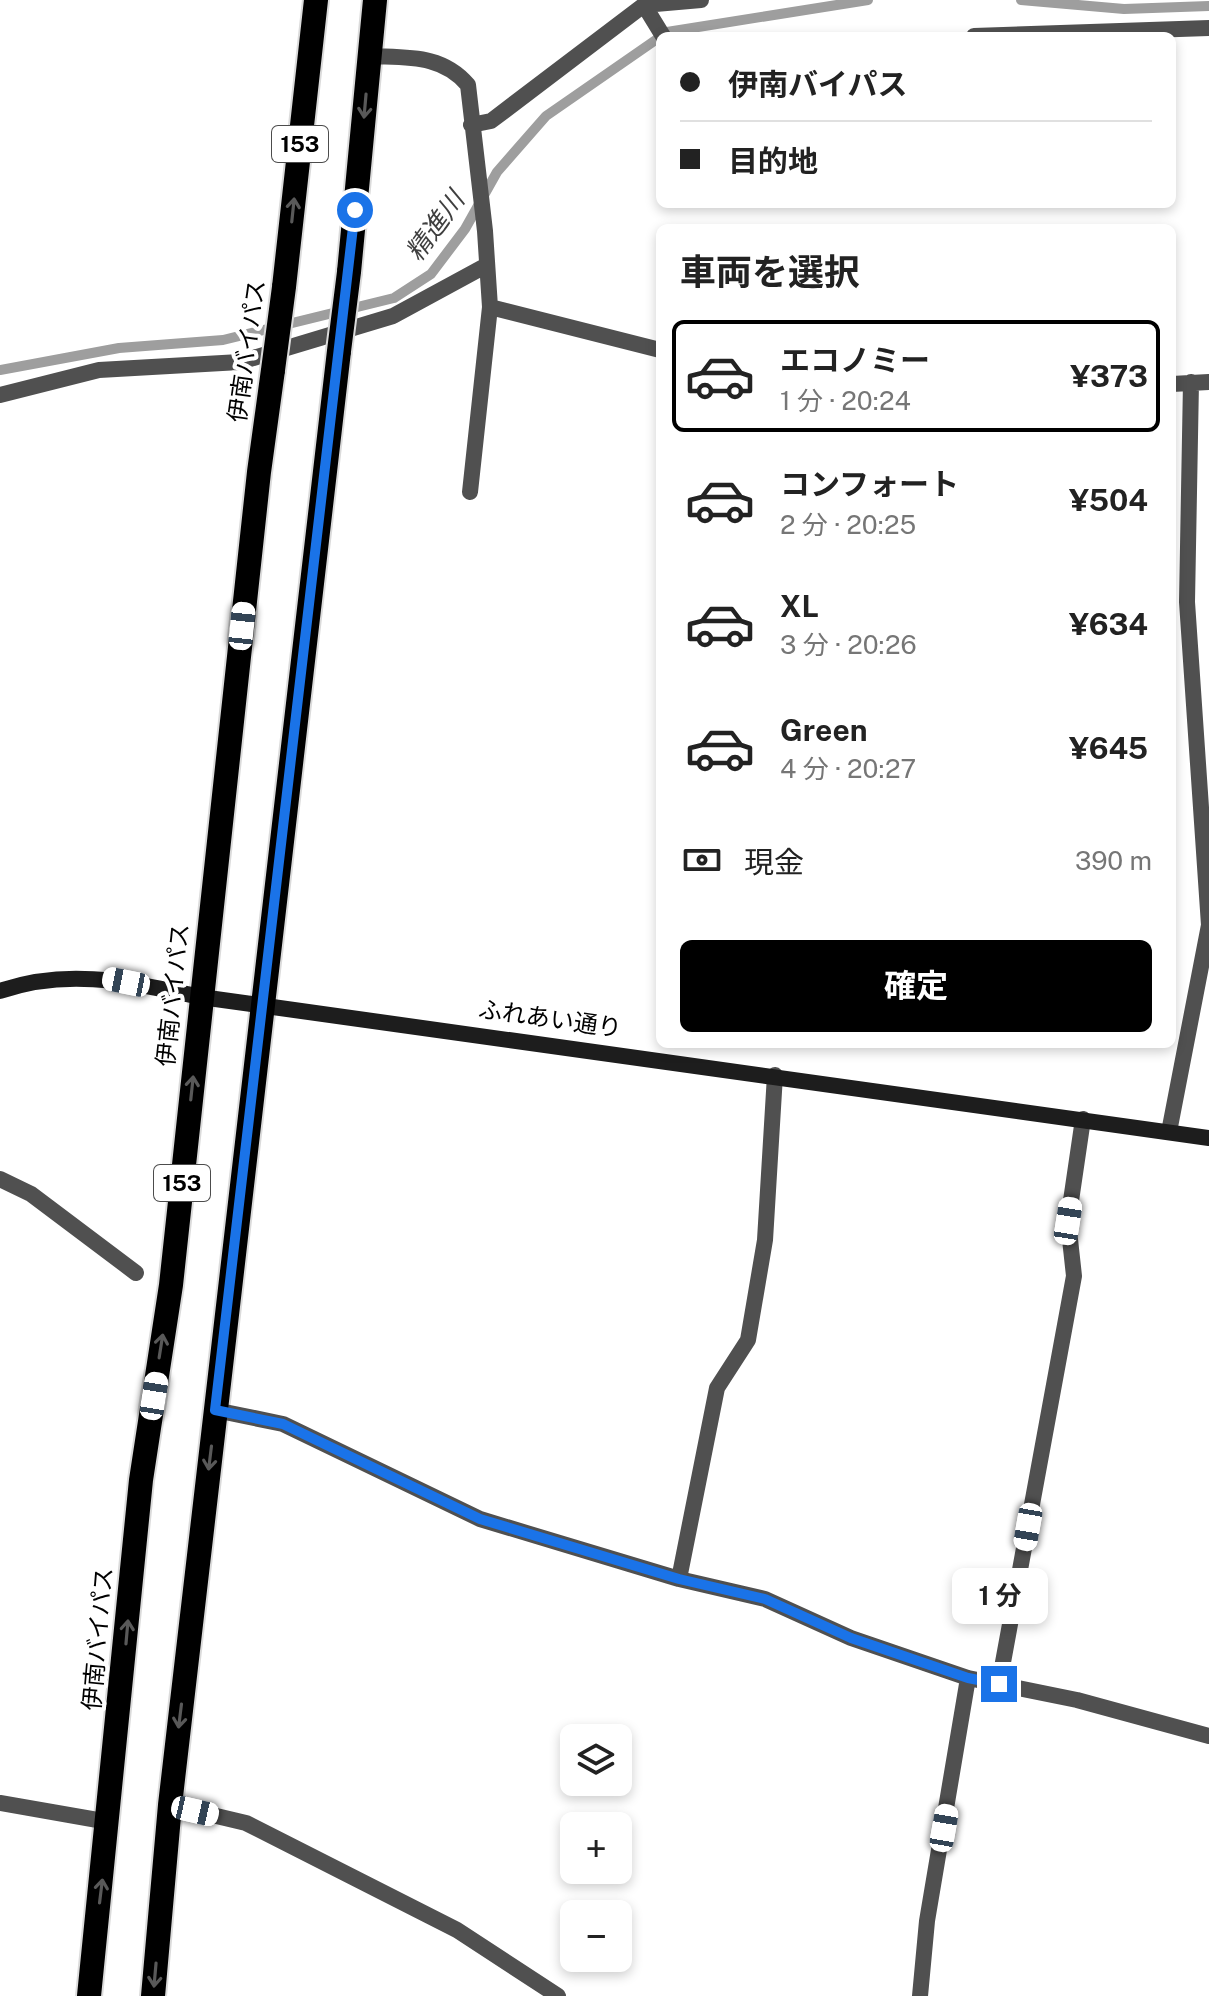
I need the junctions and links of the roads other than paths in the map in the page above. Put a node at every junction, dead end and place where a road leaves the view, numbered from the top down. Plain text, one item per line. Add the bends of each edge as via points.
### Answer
1 (316, 0) edge
2 (375, 0) edge
3 (701, 0) edge
4 (644, 5) junction
5 (1209, 28) edge
6 (661, 32) edge
7 (1092, 32) edge
8 (369, 56) junction
9 (471, 125) junction
10 (487, 265) junction
11 (490, 307) junction
12 (656, 349) edge
13 (1191, 382) junction
14 (1209, 382) edge
15 (1176, 384) edge
16 (0, 395) edge
17 (470, 492) dead end
18 (0, 991) edge
19 (201, 997) junction
20 (265, 1003) junction
21 (775, 1075) junction
22 (1083, 1119) junction
23 (1169, 1132) junction
24 (1209, 1138) edge
25 (0, 1179) edge
26 (136, 1273) dead end
27 (215, 1410) junction
28 (679, 1579) junction
29 (968, 1678) junction
30 (999, 1684) junction
31 (1209, 1736) edge
32 (0, 1803) edge
33 (170, 1805) junction
34 (109, 1822) junction
35 (89, 1996) edge
36 (153, 1996) edge
37 (558, 1996) edge
38 (920, 1996) edge

19 -> 1 highway, 伊南バイパス / 153, bridge
2 - 8 highway, 153
3 - 4 street
4 - 6 street
4 - 9 street via 491,121
5 - 7 street
8 - 9 street via 436,60 455,70 468,85
8 -> 20 highway, 153, bridge
9 - 10 street
10 - 11 street
10 - 16 street via 393,316 240,362 99,370
11 - 12 street
11 - 17 street
13 - 14 street
13 - 15 street
13 - 23 street via 1187,602 1209,925
18 - 19 street, ふれあい通り via 102,977
19 - 20 street, ふれあい通り
34 -> 19 highway, 伊南バイパス / 153 via 141,1480 171,1285
20 - 21 street, ふれあい通り
20 - 27 highway, 153
21 - 22 street, ふれあい通り
21 - 28 street via 765,1240 748,1340 717,1388
22 - 23 street, ふれあい通り
22 - 30 street via 1068,1221 1074,1276
23 - 24 street, ふれあい通り
25 - 26 street via 31,1194
27 - 28 street via 283,1424 480,1519
27 -> 33 highway, 153
28 - 29 street via 765,1599 851,1638
29 - 30 street
29 - 38 street via 927,1921
30 - 31 street
32 - 34 street
33 -> 36 highway, 153
33 - 37 street via 246,1823 457,1930
35 -> 34 highway, 伊南バイパス / 153

